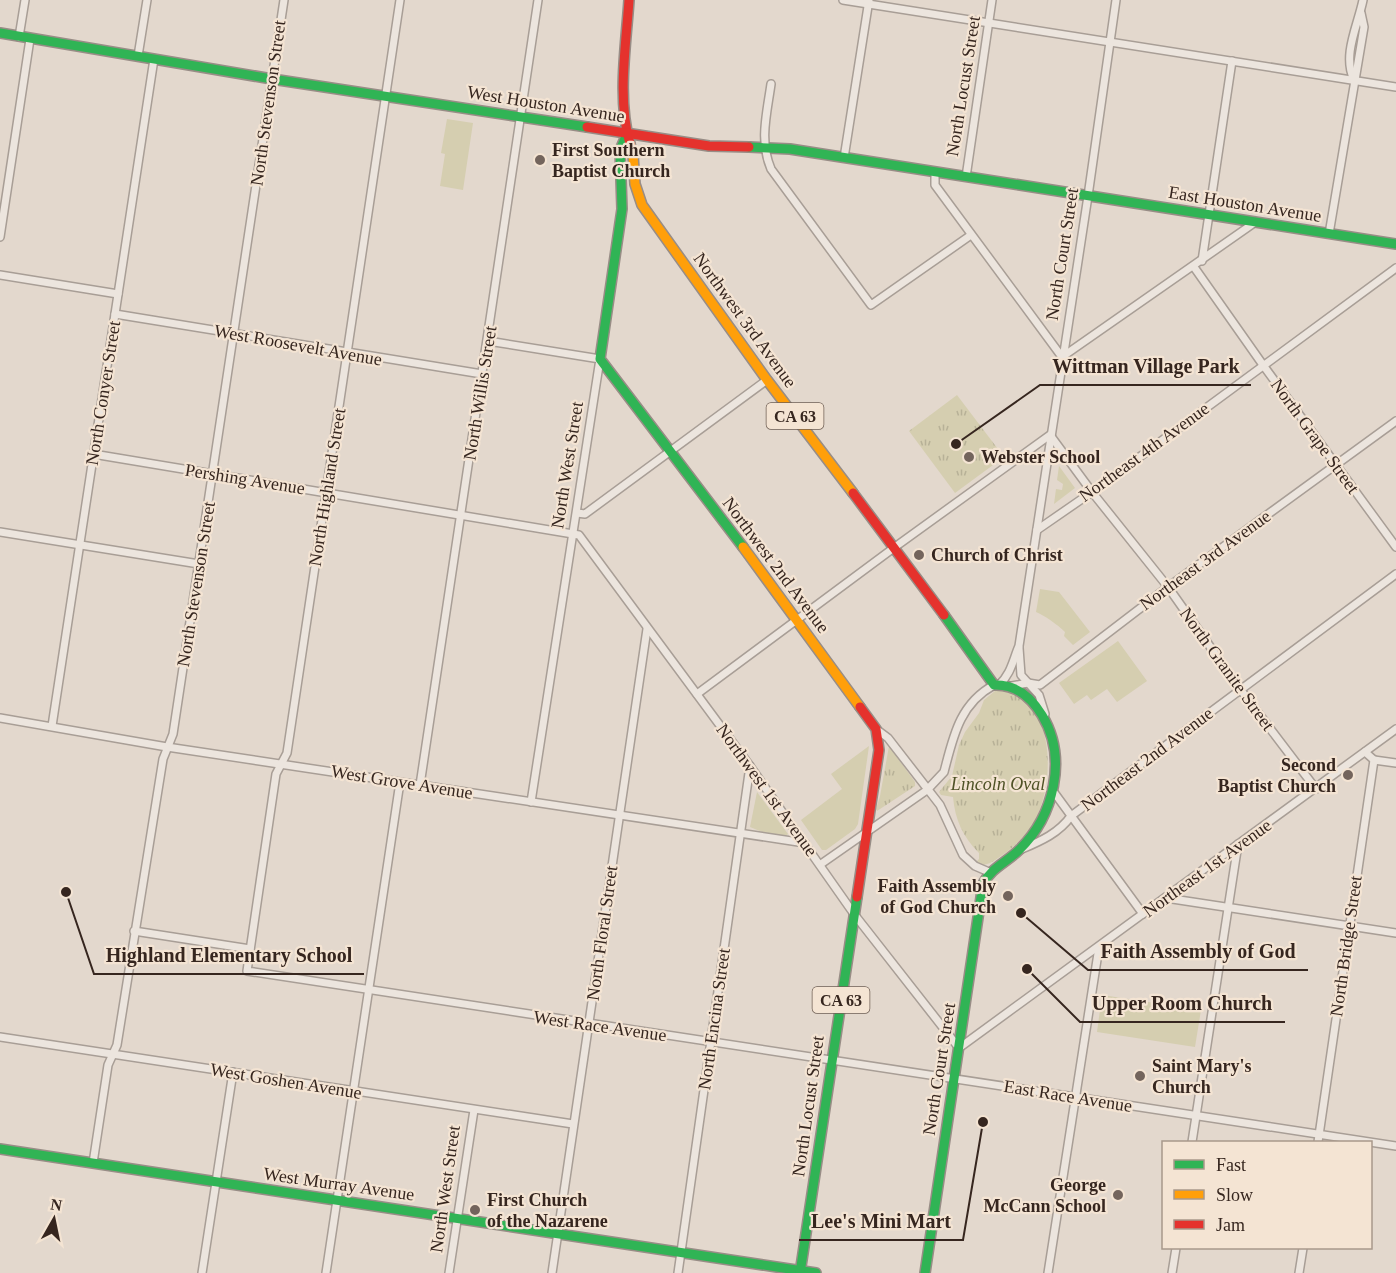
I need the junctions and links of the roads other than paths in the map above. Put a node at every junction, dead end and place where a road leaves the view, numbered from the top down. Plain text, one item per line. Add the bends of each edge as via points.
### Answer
1 (25, 0) edge
2 (147, 0) edge
3 (284, 0) edge
4 (400, 0) edge
5 (538, 0) edge
6 (629, 0) edge
7 (843, 0) edge
8 (992, 0) edge
9 (1116, 0) edge
10 (1363, 0) edge
11 (869, 2) edge
12 (989, 23) junction
13 (0, 33) edge
14 (19, 37) junction
15 (30, 39) junction
16 (1110, 41) junction
17 (138, 56) junction
18 (154, 59) junction
19 (1232, 61) junction
20 (272, 79) junction
21 (1354, 80) junction
22 (771, 84) dead end
23 (1396, 87) edge
24 (385, 97) junction
25 (520, 117) junction
26 (627, 134) junction
27 (765, 148) junction
28 (844, 158) junction
29 (935, 172) junction
30 (966, 177) junction
31 (1088, 196) junction
32 (642, 205) junction
33 (622, 208) junction
34 (1210, 216) junction
35 (1254, 223) junction
36 (1329, 234) junction
37 (971, 235) junction
38 (0, 237) edge
39 (1396, 244) edge
40 (1202, 261) junction
41 (1194, 267) junction
42 (1396, 268) edge
43 (0, 275) edge
44 (118, 294) junction
45 (115, 314) junction
46 (234, 333) junction
47 (488, 341) junction
48 (347, 353) junction
49 (1062, 357) junction
50 (600, 359) junction
51 (1263, 365) junction
52 (482, 374) junction
53 (767, 380) junction
54 (1396, 421) edge
55 (1050, 435) junction
56 (670, 451) junction
57 (93, 454) junction
58 (1336, 465) junction
59 (213, 474) junction
60 (1092, 492) junction
61 (326, 493) junction
62 (577, 513) junction
63 (461, 516) junction
64 (1037, 530) junction
65 (0, 532) edge
66 (573, 534) junction
67 (80, 545) junction
68 (895, 547) junction
69 (1396, 547) edge
70 (199, 564) junction
71 (1396, 574) edge
72 (1168, 587) junction
73 (798, 620) junction
74 (647, 629) junction
75 (1019, 646) junction
76 (1028, 683) junction
77 (997, 685) junction
78 (1040, 685) junction
79 (1011, 687) junction
80 (1240, 689) junction
81 (697, 694) junction
82 (1039, 695) junction
83 (0, 718) edge
84 (1047, 724) junction
85 (52, 726) junction
86 (876, 729) junction
87 (1396, 729) edge
88 (167, 747) junction
89 (1365, 752) junction
90 (1374, 760) junction
91 (1396, 763) edge
92 (281, 764) junction
93 (750, 766) junction
94 (400, 782) junction
95 (420, 785) junction
96 (1316, 789) junction
97 (927, 790) junction
98 (1053, 790) junction
99 (531, 802) junction
100 (620, 815) junction
101 (1071, 816) junction
102 (866, 832) junction
103 (741, 833) junction
104 (805, 843) junction
105 (1238, 844) junction
106 (1018, 850) junction
107 (821, 864) junction
108 (989, 872) junction
109 (1166, 898) junction
110 (1228, 908) junction
111 (854, 914) junction
112 (1143, 914) junction
113 (1349, 926) junction
114 (134, 931) junction
115 (1396, 933) edge
116 (1099, 947) junction
117 (249, 949) junction
118 (247, 971) joint
119 (368, 991) junction
120 (589, 1024) junction
121 (0, 1036) edge
122 (710, 1042) junction
123 (959, 1048) junction
124 (113, 1054) junction
125 (831, 1061) junction
126 (233, 1072) junction
127 (954, 1079) junction
128 (353, 1091) junction
129 (1076, 1097) junction
130 (474, 1110) junction
131 (1196, 1116) junction
132 (573, 1124) junction
133 (1318, 1139) edge
134 (1192, 1141) edge
135 (1340, 1141) edge
136 (1372, 1144) edge
137 (1396, 1146) edge
138 (0, 1149) edge
139 (93, 1163) junction
140 (216, 1183) junction
141 (337, 1201) junction
142 (457, 1218) junction
143 (558, 1233) junction
144 (1176, 1249) edge
145 (1303, 1249) edge
146 (681, 1252) junction
147 (800, 1272) edge
148 (202, 1273) edge
149 (326, 1273) edge
150 (449, 1273) edge
151 (552, 1273) edge
152 (678, 1273) edge
153 (816, 1273) edge
154 (925, 1273) edge
155 (1048, 1273) edge
156 (1172, 1273) edge
157 (1299, 1273) edge

1 - 14 street
2 - 17 street
3 - 20 street, North Stevenson Street
4 - 24 street, North Highland Street
5 - 25 street, North Willis Street
6 - 26 main road, CA 63 via 624,81
7 - 11 street
8 - 12 street, North Locust Street
9 - 16 street, North Court Street
10 - 21 street via 1349,69
11 - 12 street
11 - 28 street
12 - 16 street
12 - 30 street, North Locust Street
13 - 14 main road, West Houston Avenue
14 - 15 main road, West Houston Avenue
15 - 17 main road, West Houston Avenue
15 - 38 street
16 - 19 street
16 - 31 street, North Court Street
17 - 18 main road, West Houston Avenue
18 - 20 main road, West Houston Avenue
18 - 44 street, North Conyer Street
19 - 21 street
19 - 34 street
20 - 24 main road, West Houston Avenue
20 - 46 street, North Stevenson Street
21 - 23 street
21 - 36 street
22 - 27 street
24 - 25 main road, West Houston Avenue
24 - 48 street, North Highland Street
25 - 26 main road, West Houston Avenue
25 - 47 street, North Willis Street
26 - 27 main road, West Houston Avenue via 709,146
26 - 32 main road, Northwest 3rd Avenue / CA 63
26 - 33 main road, North West Street / CA 63 via 620,150
27 - 28 main road, West Houston Avenue
27 - 37 street via 771,169 871,305
28 - 29 main road, West Houston Avenue
29 - 30 main road, West Houston Avenue
29 - 37 street via 935,185
30 - 31 main road, West Houston Avenue
31 - 34 main road, East Houston Avenue
31 - 49 street, North Court Street
32 - 33 main road via 632,201
32 - 53 main road, Northwest 3rd Avenue / CA 63
33 - 50 main road, North West Street / CA 63
34 - 35 main road, East Houston Avenue
34 - 40 street
35 - 36 main road, East Houston Avenue
35 - 40 street
36 - 39 main road, East Houston Avenue
37 - 49 street
40 - 41 street
41 - 49 street
41 - 51 street, North Grape Street
42 - 51 street, Northeast 4th Avenue
43 - 44 street
44 - 45 street, North Conyer Street
45 - 46 street, West Roosevelt Avenue
45 - 57 street, North Conyer Street
46 - 48 street, West Roosevelt Avenue
46 - 59 street, North Stevenson Street
47 - 50 street
47 - 52 street, North Willis Street
48 - 52 street, West Roosevelt Avenue
48 - 61 street, North Highland Street
49 - 55 street, North Court Street
50 - 56 main road, Northwest 2nd Avenue
50 - 62 street, North West Street
51 - 58 street, North Grape Street
51 - 60 street, Northeast 4th Avenue
52 - 63 street, North Willis Street
53 - 56 street
53 - 68 main road, Northwest 3rd Avenue / CA 63
54 - 58 street, Northeast 3rd Avenue
55 - 60 street, North Granite Street
55 - 64 street, North Court Street
55 - 68 street
56 - 62 street via 585,514
56 - 73 main road, Northwest 2nd Avenue
57 - 59 street, Pershing Avenue
57 - 67 street, North Conyer Street
58 - 69 street, North Grape Street
58 - 72 street, Northeast 3rd Avenue
59 - 61 street, Pershing Avenue
59 - 70 street, North Stevenson Street
60 - 64 street, Northeast 4th Avenue
60 - 72 street, North Granite Street
61 - 63 street, Pershing Avenue
61 - 92 street, North Highland Street via 286,753
62 - 66 street, North West Street
63 - 66 street, Pershing Avenue
63 - 95 street, North Willis Street
64 - 75 street, North Court Street
65 - 67 street
66 - 74 street, Northwest 1st Avenue via 579,535
66 - 99 street, North West Street
67 - 70 street
67 - 85 street, North Conyer Street
68 - 73 street
68 - 77 main road, Northwest 3rd Avenue / CA 63
70 - 88 street, North Stevenson Street via 173,734
71 - 80 street, Northeast 2nd Avenue
72 - 78 street, Northeast 3rd Avenue
72 - 80 street, North Granite Street
73 - 81 street
73 - 86 main road, Northwest 2nd Avenue
74 - 81 street, Northwest 1st Avenue
74 - 100 street, North Floral Street
75 - 76 street via 1021,675
75 - 77 street, North Court Street via 1009,674
76 - 78 street
76 - 79 street
76 - 82 street
77 - 79 main road
77 - 97 street via 978,697 958,723 944,772
78 - 82 street
79 - 84 main road via 1030,699
80 - 96 street, North Granite Street
80 - 101 street, Northeast 2nd Avenue
81 - 93 street, Northwest 1st Avenue
82 - 84 street
83 - 85 street, West Grove Avenue
84 - 98 main road via 1056,764
85 - 88 street, West Grove Avenue
86 - 97 street, Northwest 2nd Avenue via 888,738
86 - 102 main road, North Locust Street / CA 63 via 879,750
87 - 89 street, Northeast 1st Avenue
88 - 92 street, West Grove Avenue
88 - 114 street, North Stevenson Street
89 - 90 street
89 - 96 street, Northeast 1st Avenue
90 - 91 street
90 - 113 street, North Bridge Street
92 - 94 street, West Grove Avenue
92 - 117 street, North Highland Street via 276,774
93 - 103 street, North Encina Street
93 - 104 street, Northwest 1st Avenue
94 - 95 street, West Grove Avenue
94 - 119 street
95 - 99 street, West Grove Avenue
96 - 105 street, Northeast 1st Avenue
97 - 102 street
97 - 108 street via 939,805 963,855
98 - 101 street
98 - 106 main road via 1040,824
99 - 100 street, West Grove Avenue
100 - 103 street, West Grove Avenue
100 - 120 street, North Floral Street
101 - 106 street, Northeast 2nd Avenue via 1043,840
101 - 112 street
102 - 107 street
102 - 111 main road, North Locust Street / CA 63
103 - 104 street, West Grove Avenue
103 - 122 street, North Encina Street
104 - 107 street, Northwest 1st Avenue
105 - 109 street, Northeast 1st Avenue
105 - 110 street
106 - 108 main road
107 - 111 street, Northwest 1st Avenue
108 - 123 main road, North Court Street via 981,895
109 - 110 street
109 - 112 street, Northeast 1st Avenue
110 - 113 street
110 - 131 street
111 - 123 street, Northwest 1st Avenue
111 - 125 main road, North Locust Street / CA 63
112 - 116 street, Northeast 1st Avenue
113 - 115 street
113 - 133 street, North Bridge Street
114 - 117 street
114 - 124 street, North Stevenson Street
116 - 123 street, Northeast 1st Avenue
116 - 129 street
117 - 118 street, North Highland Street
118 - 119 street, West Race Avenue
119 - 120 street, West Race Avenue
119 - 128 street
120 - 122 street, West Race Avenue
120 - 132 street, North Floral Street
121 - 124 street, West Goshen Avenue
122 - 125 street, West Race Avenue
122 - 146 street, North Encina Street
123 - 127 main road, North Court Street
124 - 126 street, West Goshen Avenue
124 - 139 street, North Stevenson Street
125 - 127 street, West Race Avenue
125 - 147 main road, North Locust Street / CA 63
126 - 128 street, West Goshen Avenue
126 - 140 street
127 - 129 street, East Race Avenue
127 - 154 main road, North Court Street
128 - 130 street, West Goshen Avenue
128 - 141 street
129 - 131 street, East Race Avenue
129 - 155 street
130 - 132 street, West Goshen Avenue
130 - 142 street, North West Street
131 - 133 street, East Race Avenue
131 - 134 street
132 - 143 street, North Floral Street
133 - 135 street, East Race Avenue
136 - 137 street, East Race Avenue
138 - 139 main road, West Murray Avenue
139 - 140 main road, West Murray Avenue
140 - 141 main road, West Murray Avenue
140 - 148 street
141 - 142 main road, West Murray Avenue
141 - 149 street
142 - 143 main road, West Murray Avenue
142 - 150 street, North West Street
143 - 146 main road, West Murray Avenue
143 - 151 street, North Floral Street
144 - 156 street
145 - 157 street
146 - 147 main road, West Murray Avenue
146 - 152 street, North Encina Street
147 - 153 main road, West Murray Avenue

